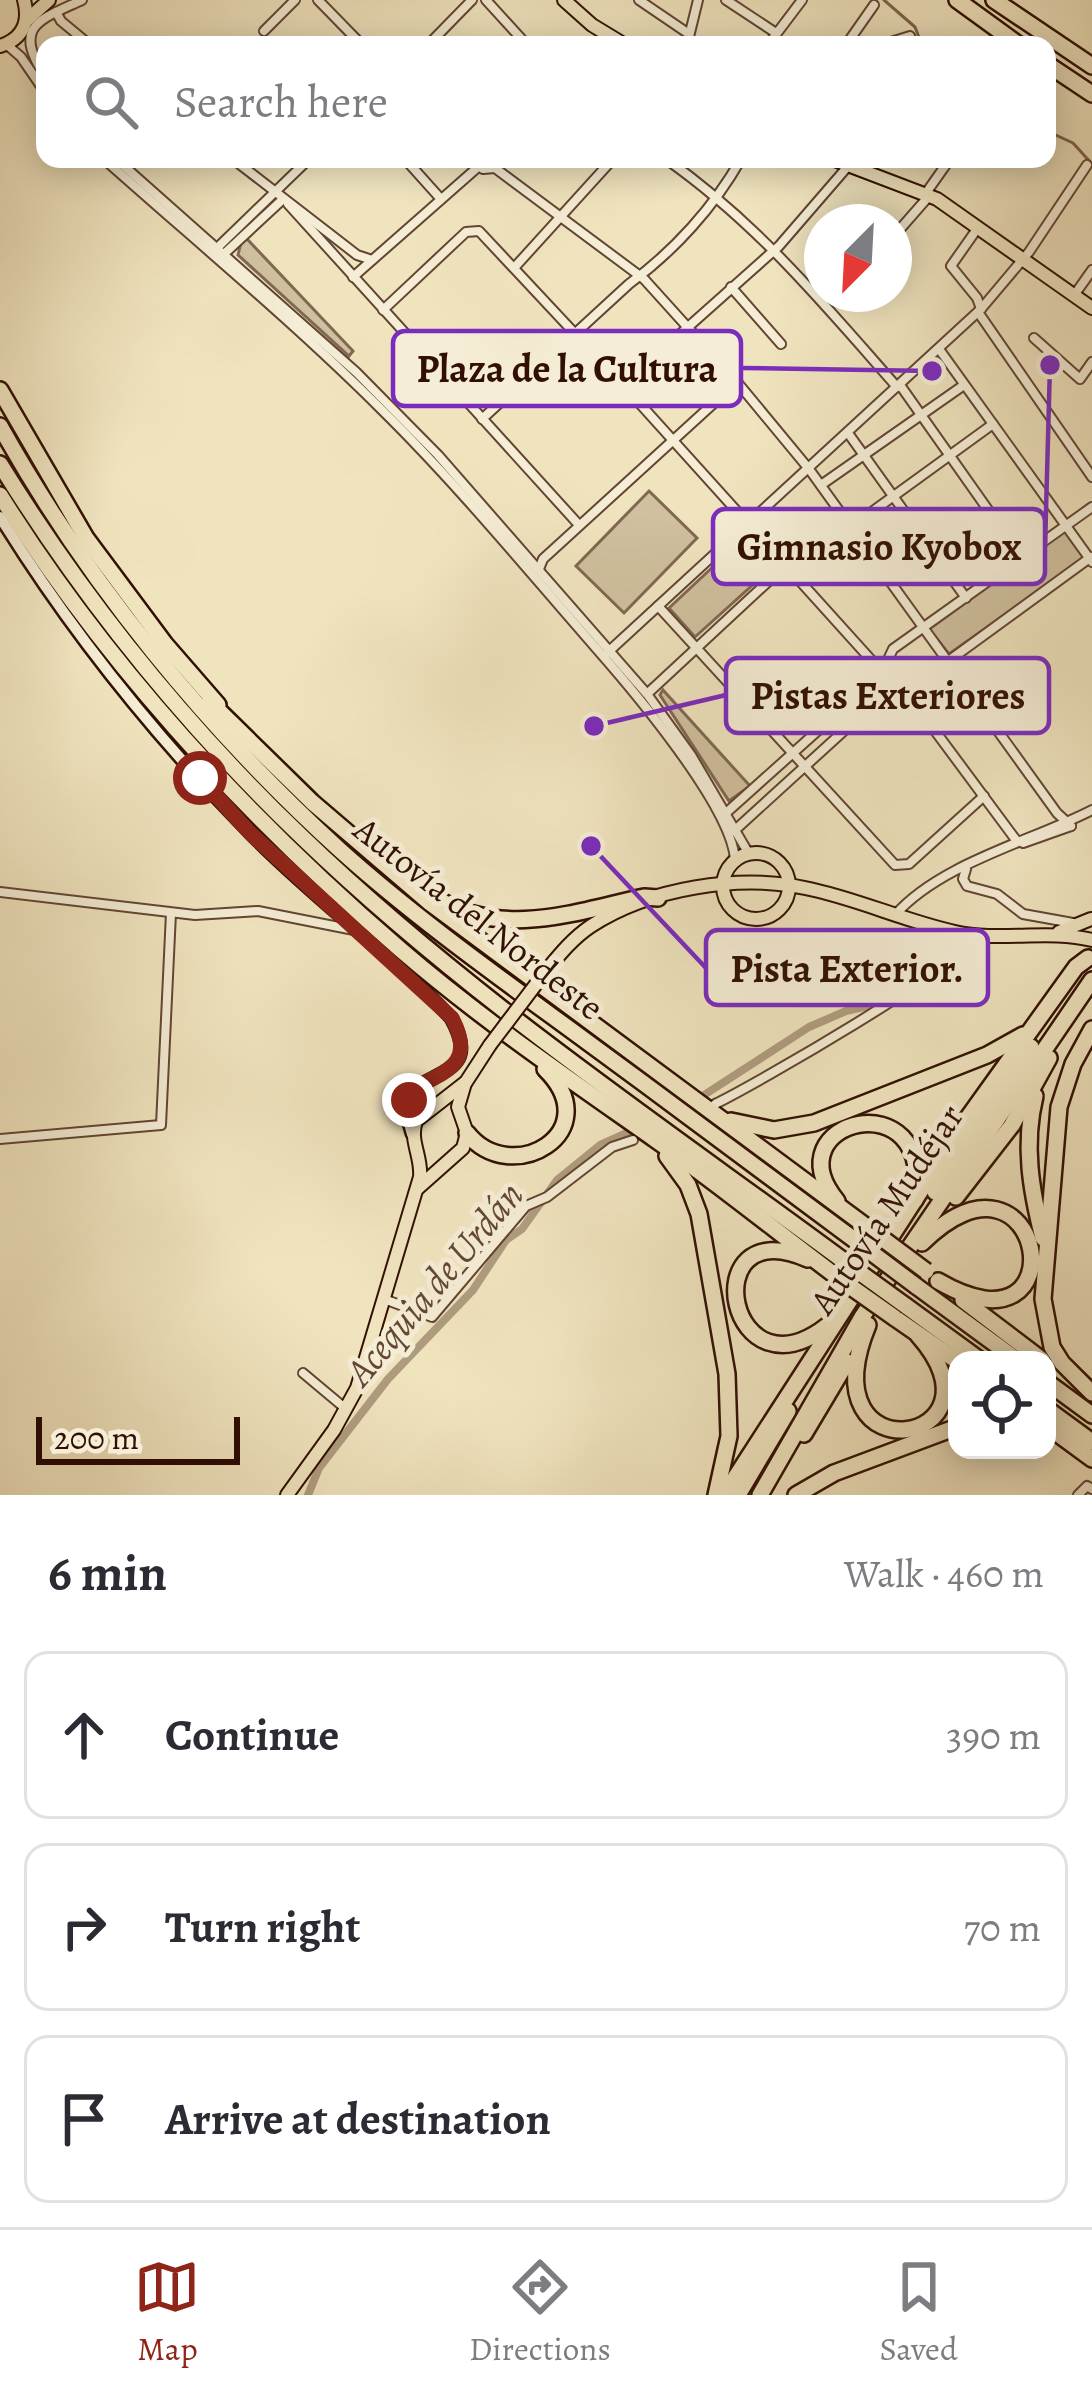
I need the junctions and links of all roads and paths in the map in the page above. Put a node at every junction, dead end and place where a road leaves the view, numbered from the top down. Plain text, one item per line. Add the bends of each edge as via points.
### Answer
1 (24, 0) edge
2 (82, 0) edge
3 (296, 0) edge
4 (318, 0) edge
5 (486, 0) edge
6 (564, 0) edge
7 (573, 0) edge
8 (640, 0) edge
9 (698, 0) edge
10 (726, 0) edge
11 (802, 0) edge
12 (957, 0) edge
13 (994, 0) edge
14 (472, 2) edge
15 (874, 5) dead end
16 (53, 6) edge
17 (26, 30) junction
18 (264, 31) dead end
19 (776, 33) junction
20 (609, 34) junction
21 (80, 36) edge
22 (353, 36) edge
23 (437, 36) edge
24 (519, 36) edge
25 (612, 36) edge
26 (682, 36) edge
27 (690, 36) edge
28 (774, 36) edge
29 (852, 36) edge
30 (1007, 36) edge
31 (1047, 36) edge
32 (1056, 42) edge
33 (3, 45) edge
34 (36, 66) edge
35 (1092, 66) edge
36 (1056, 70) edge
37 (36, 78) edge
38 (1092, 94) edge
39 (1087, 165) dead end
40 (115, 168) edge
41 (126, 168) edge
42 (244, 168) edge
43 (304, 168) edge
44 (413, 168) edge
45 (477, 168) edge
46 (504, 168) edge
47 (605, 168) edge
48 (679, 168) edge
49 (736, 168) edge
50 (846, 168) edge
51 (857, 168) edge
52 (944, 168) edge
53 (928, 194) junction
54 (719, 196) junction
55 (282, 199) junction
56 (440, 199) junction
57 (912, 214) edge
58 (561, 217) junction
59 (978, 228) junction
60 (774, 249) junction
61 (218, 252) junction
62 (372, 260) junction
63 (1024, 260) junction
64 (514, 268) junction
65 (1092, 270) edge
66 (641, 276) junction
67 (353, 277) junction
68 (731, 287) junction
69 (1074, 296) junction
70 (982, 308) junction
71 (1092, 308) edge
72 (383, 310) junction
73 (687, 326) junction
74 (574, 333) junction
75 (1034, 338) dead end
76 (781, 344) dead end
77 (939, 349) junction
78 (1092, 362) edge
79 (737, 382) junction
80 (623, 385) junction
81 (964, 385) junction
82 (898, 386) junction
83 (0, 390) edge
84 (921, 415) junction
85 (482, 419) junction
86 (0, 424) edge
87 (993, 424) junction
88 (848, 433) junction
89 (672, 441) junction
90 (864, 455) junction
91 (949, 456) junction
92 (0, 464) edge
93 (1089, 465) edge
94 (809, 469) junction
95 (1092, 476) edge
96 (821, 485) junction
97 (0, 495) edge
98 (894, 496) junction
99 (1092, 507) edge
100 (0, 517) edge
101 (748, 523) junction
102 (579, 525) junction
103 (851, 526) junction
104 (1066, 526) junction
105 (60, 556) junction
106 (1022, 558) junction
107 (1091, 559) edge
108 (786, 565) junction
109 (539, 570) junction
110 (966, 598) junction
111 (658, 606) junction
112 (924, 628) junction
113 (696, 648) junction
114 (607, 653) junction
115 (948, 660) junction
116 (882, 672) junction
117 (898, 684) junction
118 (914, 689) junction
119 (647, 694) junction
120 (247, 740) junction
121 (792, 755) junction
122 (804, 768) junction
123 (235, 789) junction
124 (703, 789) junction
125 (714, 792) junction
126 (984, 796) junction
127 (1092, 813) edge
128 (726, 814) junction
129 (1065, 825) junction
130 (734, 831) junction
131 (1016, 840) junction
132 (742, 857) junction
133 (386, 867) junction
134 (968, 867) junction
135 (789, 885) junction
136 (722, 886) junction
137 (0, 892) edge
138 (658, 898) junction
139 (171, 913) junction
140 (895, 915) junction
141 (1088, 920) edge
142 (354, 930) junction
143 (1048, 934) junction
144 (976, 935) junction
145 (1092, 938) edge
146 (1092, 981) edge
147 (1035, 1025) junction
148 (1092, 1029) edge
149 (513, 1038) junction
150 (1040, 1076) junction
151 (466, 1082) junction
152 (689, 1096) junction
153 (408, 1098) junction
154 (715, 1104) dead end
155 (429, 1109) junction
156 (459, 1114) junction
157 (467, 1133) junction
158 (634, 1133) junction
159 (412, 1137) junction
160 (0, 1138) edge
161 (418, 1151) junction
162 (448, 1161) junction
163 (417, 1189) junction
164 (913, 1208) junction
165 (851, 1217) junction
166 (869, 1240) junction
167 (922, 1243) junction
168 (1046, 1253) junction
169 (844, 1275) junction
170 (927, 1279) junction
171 (384, 1299) junction
172 (900, 1312) junction
173 (843, 1313) junction
174 (868, 1325) junction
175 (918, 1335) junction
176 (965, 1351) edge
177 (1007, 1351) edge
178 (1028, 1351) edge
179 (948, 1355) edge
180 (1056, 1370) edge
181 (303, 1373) dead end
182 (1056, 1389) edge
183 (1092, 1396) edge
184 (347, 1409) junction
185 (1092, 1415) edge
186 (1056, 1416) edge
187 (948, 1430) edge
188 (1056, 1433) edge
189 (1056, 1441) edge
190 (1092, 1442) edge
191 (1092, 1461) edge
192 (1092, 1489) edge
193 (287, 1495) edge
194 (720, 1495) edge
195 (738, 1495) edge
196 (760, 1495) edge
197 (771, 1495) edge
198 (796, 1495) edge
199 (1078, 1495) edge

1 - 17 main road
2 - 16 street
3 - 18 street
4 - 22 street
5 - 24 street
6 - 20 main road
7 - 20 main road
8 - 26 street
9 - 27 street
10 - 19 street
11 - 19 street
12 - 30 highway
13 - 31 highway
14 - 23 street
15 - 29 street
16 - 17 main road
16 - 21 street
17 - 33 main road
17 - 34 street via 25,50
19 - 28 street
20 - 25 main road
32 - 35 highway
33 - 37 street
36 - 38 highway
39 - 63 street
40 - 61 street
41 - 61 street
42 - 55 street
43 - 55 street
44 - 56 street
45 - 56 street
46 - 58 street
47 - 58 street
48 - 54 street
49 - 54 street
50 - 60 street
51 - 53 main road
52 - 53 street
53 - 57 street
53 - 59 main road
54 - 60 street
54 - 66 street
55 - 61 street
55 - 62 street
55 - 67 street
56 - 62 street
58 - 64 street
58 - 66 street
59 - 63 main road
59 - 70 street via 951,266
60 - 68 street
60 - 82 street
61 - 109 street via 404,419
61 - 114 street via 381,408
62 - 67 street
63 - 69 main road
63 - 70 street
64 - 72 street via 476,230 466,232
64 - 74 street
65 - 69 street
66 - 73 street
66 - 74 street
67 - 72 street
68 - 73 street
68 - 76 street
69 - 71 main road
70 - 77 street
70 - 93 street
72 - 85 street
73 - 79 street
73 - 80 street
74 - 80 street
74 - 85 street
75 - 78 street via 1080,379
77 - 81 street
77 - 82 street
79 - 89 street
79 - 94 street
80 - 89 street
81 - 84 street
81 - 87 street
82 - 84 street
82 - 88 street
83 - 120 highway via 112,574
84 - 90 street
84 - 91 street
85 - 102 street
86 - 120 highway via 126,604
86 - 166 highway, Autovía del Nordeste via 157,656 341,850 483,964
87 - 91 street
87 - 104 street
88 - 90 street
88 - 94 street
89 - 101 street
89 - 102 street
90 - 96 street
90 - 98 street
91 - 98 street
91 - 106 street
92 - 105 highway, Autovía del Nordeste
93 - 95 street
94 - 96 street
94 - 101 street
96 - 103 street
97 - 123 highway via 88,623
98 - 103 street
98 - 110 street
99 - 104 street
100 - 142 main road via 104,666 175,750
101 - 108 street
101 - 111 street
102 - 109 street
103 - 112 street
104 - 106 street
104 - 107 street
105 - 123 highway via 98,620
105 - 169 highway, Autovía del Nordeste via 160,686 302,837
106 - 110 street
107 - 115 street
108 - 113 street
108 - 116 street
109 - 114 street
110 - 112 street
111 - 113 street
111 - 114 street
112 - 115 street
112 - 116 street via 890,652
113 - 119 street
113 - 121 street
114 - 119 street
114 - 124 street
115 - 118 street
115 - 129 street
116 - 117 street via 882,684
116 - 117 street via 896,670
116 - 121 street
117 - 118 street
117 - 122 street
118 - 126 street
119 - 125 street
120 - 133 highway
121 - 122 street
121 - 128 street
122 - 126 street via 898,866
122 - 130 street
123 - 149 highway via 403,952
124 - 125 street
124 - 132 street
125 - 128 street
126 - 131 street
127 - 129 street
128 - 130 street
129 - 131 street
130 - 132 street
131 - 134 street
132 - 135 main road via 777,860
132 - 136 main road
133 - 138 highway via 450,906 499,921
133 - 152 highway
134 - 140 street
134 - 141 street via 967,886 997,894 1023,914
135 - 136 main road
135 - 136 main road via 780,908 756,919 736,911
135 - 140 main road
136 - 138 main road
137 - 139 street
138 - 151 main road, bridge via 595,923 570,943
139 - 142 street via 258,911
139 - 160 street via 161,1125
140 - 144 main road
141 - 143 main road
141 - 145 main road
142 - 153 main road via 458,1032 454,1066
143 - 144 main road
143 - 145 main road
144 - 154 street via 967,950 904,992
146 - 150 highway
146 - 196 highway, Autovía Mudéjar via 862,1317
147 - 152 highway via 988,1055 787,1130 746,1126
147 - 164 highway
147 - 195 highway, Autovía Mudéjar via 1088,958
148 - 168 highway via 1061,1098
149 - 157 highway via 564,1093 563,1126 527,1155 482,1148
149 - 158 highway
150 - 167 highway
150 - 168 highway via 1028,1147
151 - 155 main road
151 - 156 main road
152 - 165 highway
153 - 155 main road
153 - 159 main road
155 - 156 main road
155 - 159 main road
156 - 157 main road
157 - 162 main road
158 - 169 highway
158 - 171 street via 526,1206 432,1317
158 - 194 highway via 682,1175 703,1229 729,1394
159 - 161 main road
161 - 162 main road
161 - 163 main road
162 - 163 main road
163 - 171 main road
164 - 165 highway via 911,1153 894,1130 864,1121 837,1133 822,1161 826,1187
164 - 173 highway
165 - 166 highway
166 - 170 highway, Autovía del Nordeste, bridge
167 - 170 highway via 980,1209 1014,1217 1033,1252 1011,1295 983,1301
167 - 174 highway
168 - 183 highway via 1048,1338
169 - 172 highway, Autovía del Nordeste, bridge
169 - 173 highway via 766,1252 735,1284 746,1328 764,1339 809,1337
170 - 177 highway, Autovía del Nordeste
170 - 178 highway
171 - 184 main road
172 - 175 highway
172 - 176 highway, Autovía del Nordeste
173 - 194 highway
174 - 175 highway via 854,1368 857,1401 875,1423 897,1430 928,1422 946,1394 938,1358
174 - 197 highway
175 - 179 highway
180 - 183 highway
181 - 184 street
182 - 185 highway
184 - 193 main road
186 - 190 highway
187 - 198 highway
188 - 191 highway
189 - 191 highway
192 - 199 street

